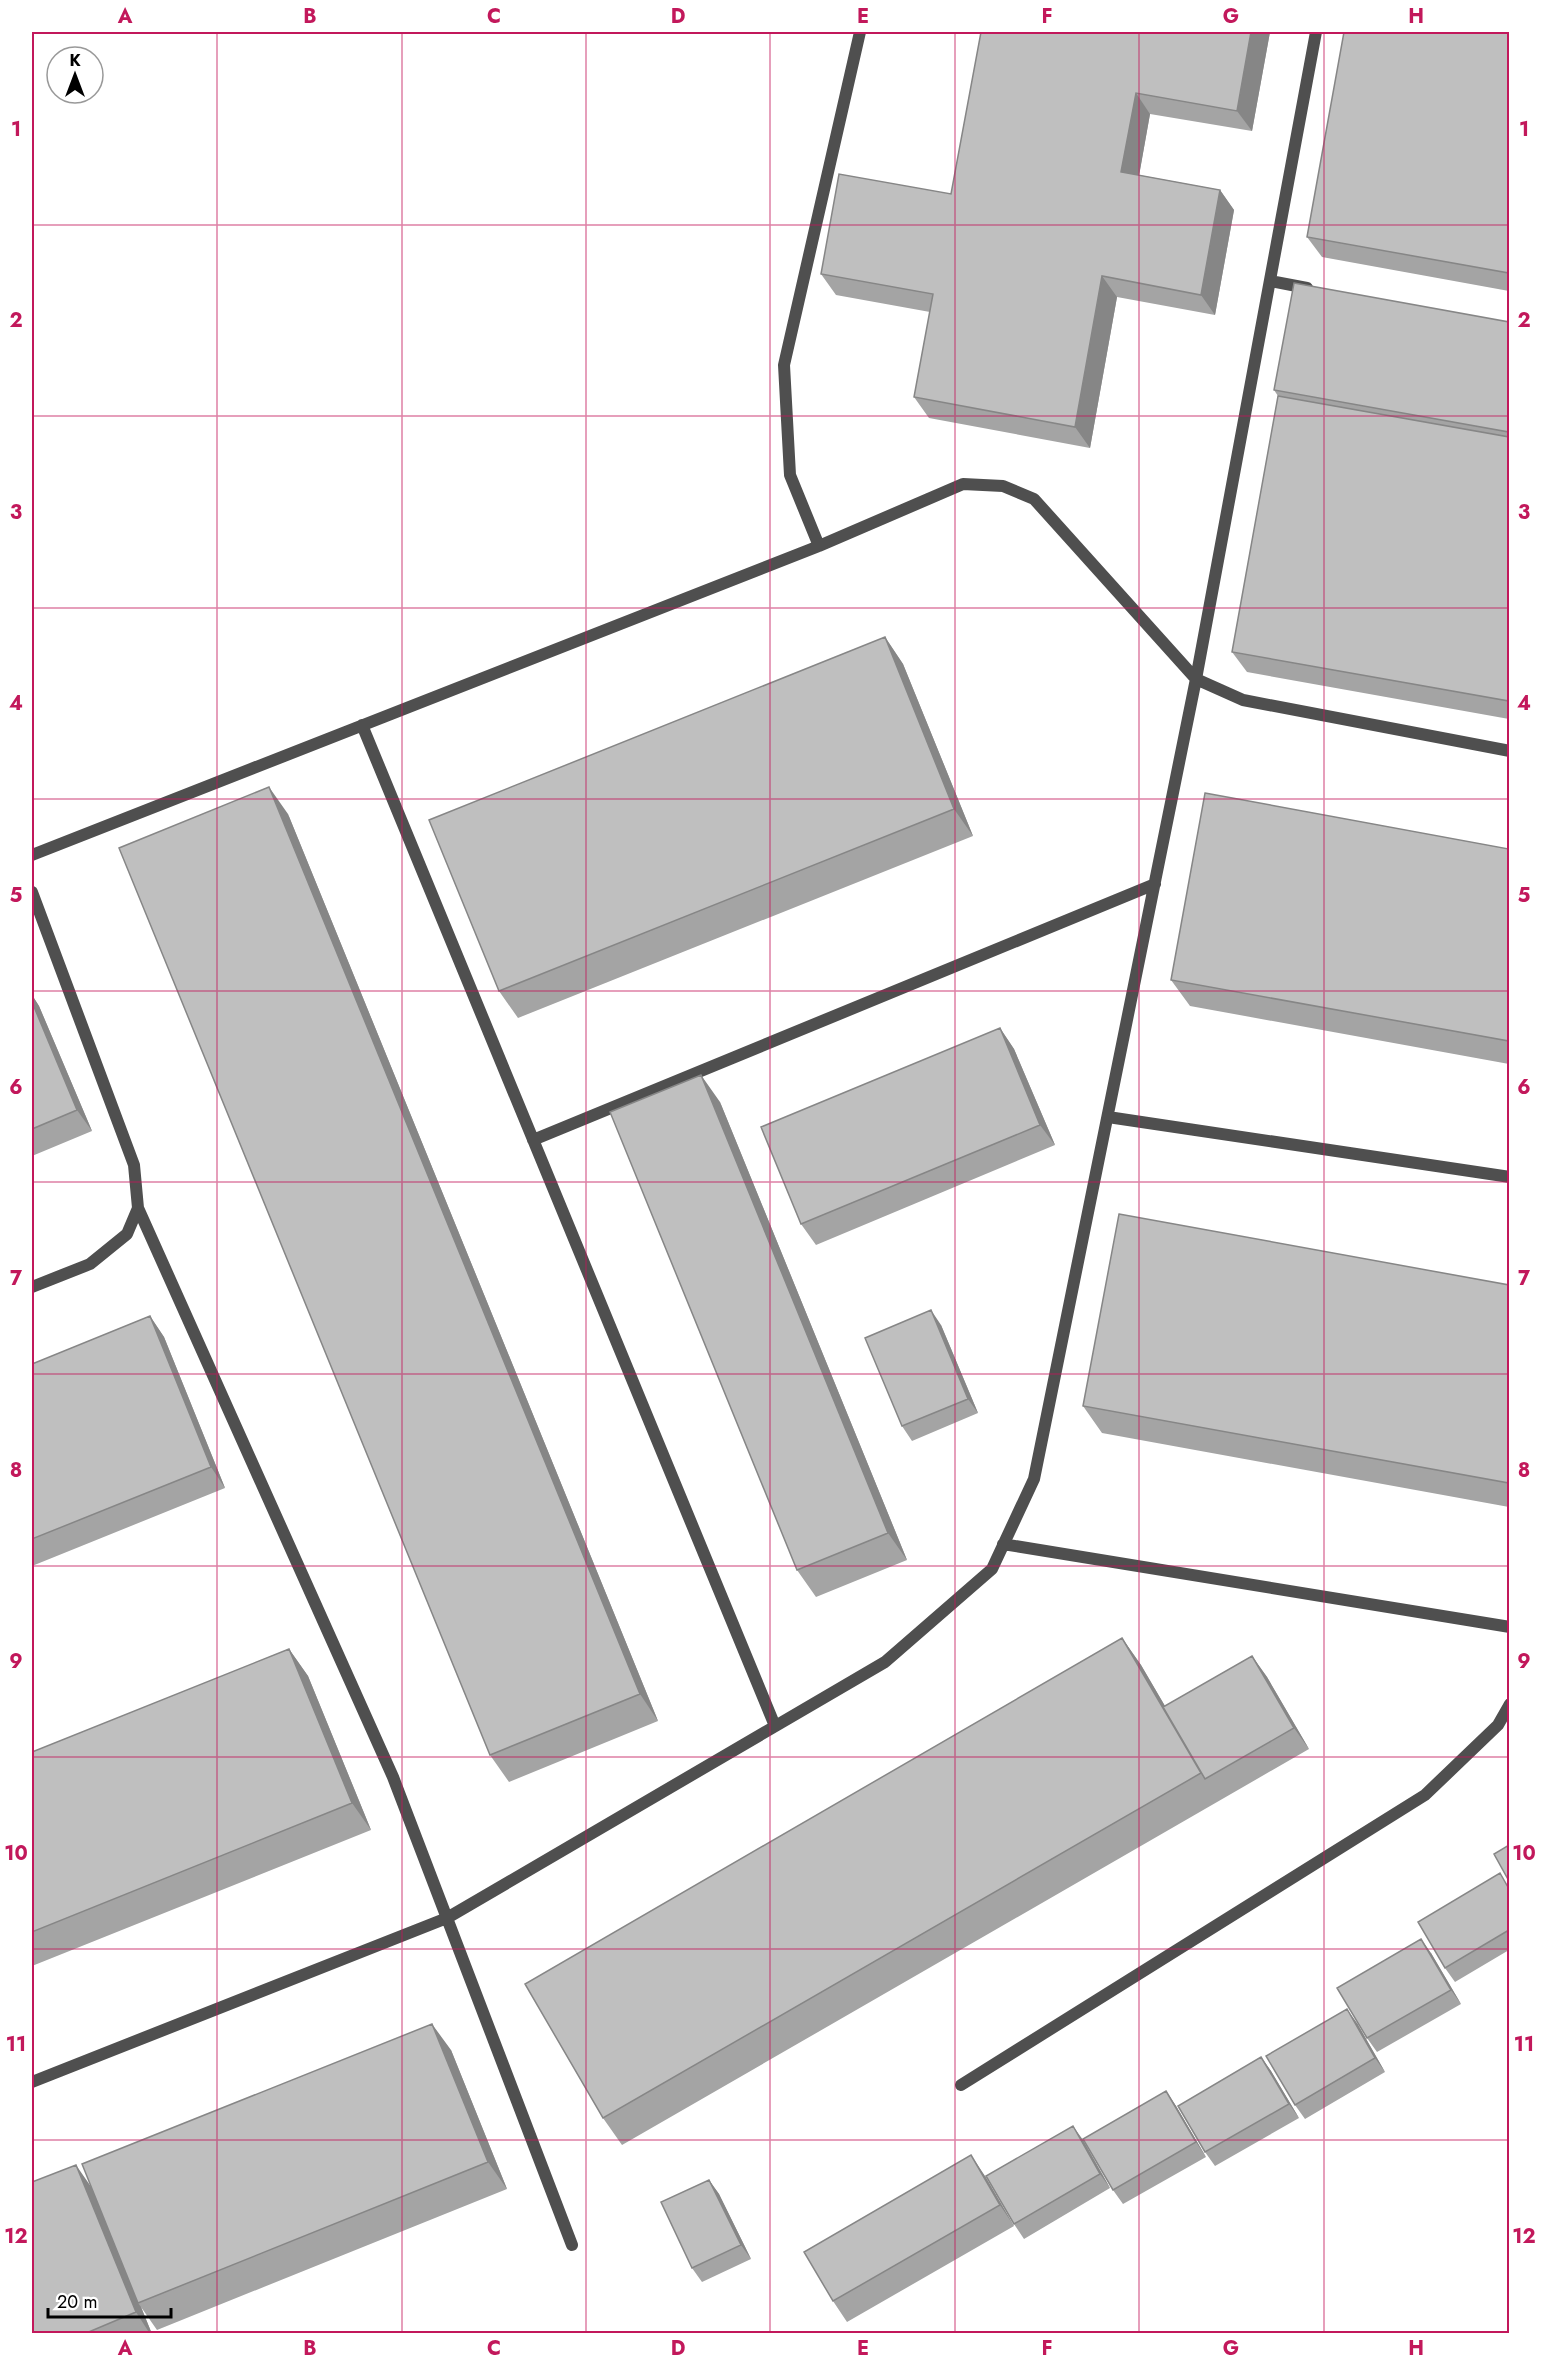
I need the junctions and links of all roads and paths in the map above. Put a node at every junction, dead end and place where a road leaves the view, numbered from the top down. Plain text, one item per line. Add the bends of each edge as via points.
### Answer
1 (860, 32) edge
2 (1316, 32) edge
3 (1270, 281) junction
4 (1315, 289) edge
5 (819, 546) junction
6 (1196, 679) junction
7 (362, 725) junction
8 (1509, 751) edge
9 (32, 855) edge
10 (1155, 884) junction
11 (32, 892) edge
12 (1108, 1117) junction
13 (533, 1140) junction
14 (1509, 1177) edge
15 (138, 1208) junction
16 (32, 1287) edge
17 (1003, 1544) junction
18 (1509, 1627) edge
19 (1509, 1704) edge
20 (775, 1726) junction
21 (447, 1918) junction
22 (32, 2082) edge
23 (961, 2085) dead end
24 (572, 2245) dead end

1 - 5 lane via 784,365 790,475
2 - 3 lane
3 - 4 lane
3 - 6 lane
5 - 6 lane via 963,484 1003,486 1034,499
5 - 7 lane
6 - 8 lane via 1243,700
6 - 10 lane
7 - 9 lane
7 - 13 lane
10 - 12 lane
10 - 13 lane
11 - 15 lane via 134,1164
12 - 14 lane
12 - 17 lane via 1034,1479
13 - 20 lane
15 - 16 lane via 127,1234 90,1264
15 - 21 lane via 393,1777
17 - 18 lane
17 - 20 lane via 992,1569 885,1662
19 - 23 lane via 1498,1725 1425,1795
20 - 21 lane
21 - 22 lane
21 - 24 lane

